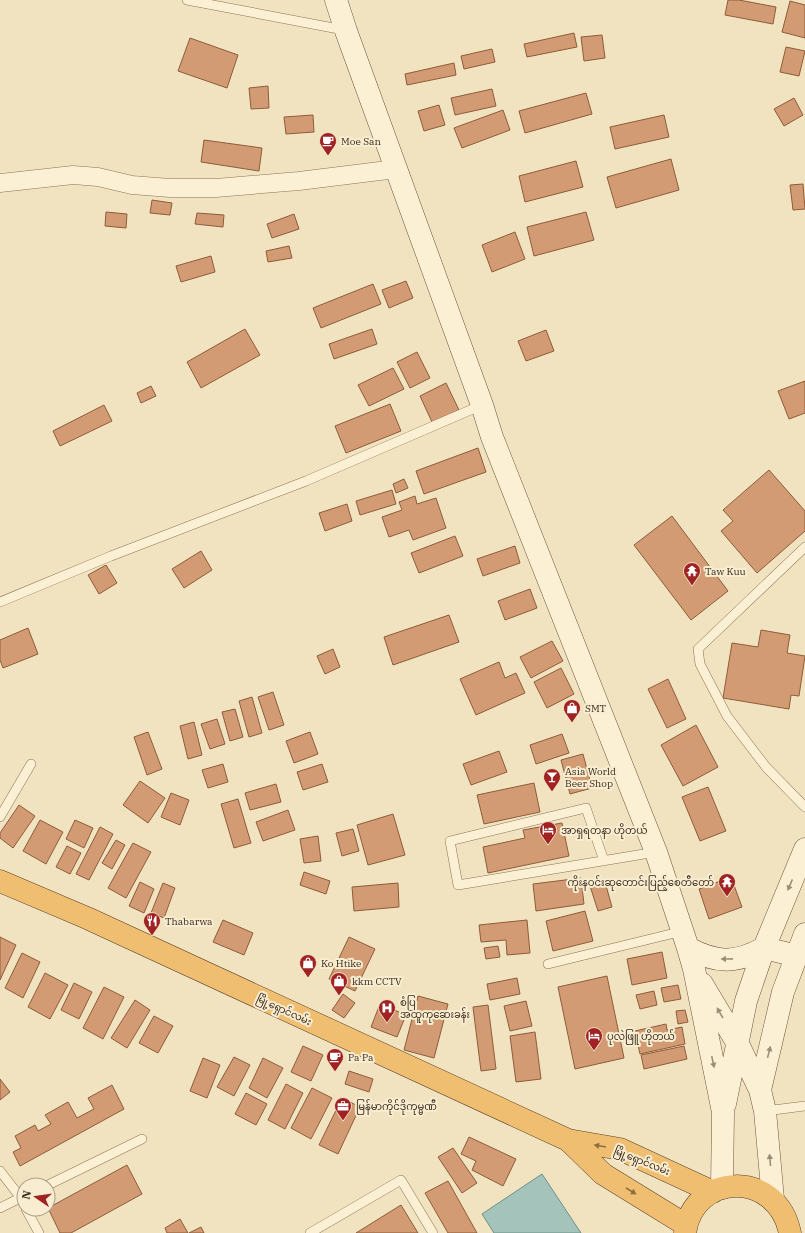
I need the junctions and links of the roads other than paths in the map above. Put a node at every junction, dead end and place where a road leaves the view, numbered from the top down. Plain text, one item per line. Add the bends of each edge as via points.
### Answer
1 (187, 0) edge
2 (336, 0) edge
3 (346, 31) junction
4 (396, 168) junction
5 (0, 183) edge
6 (482, 405) junction
7 (805, 547) edge
8 (0, 602) edge
9 (31, 764) dead end
10 (805, 807) edge
11 (0, 817) edge
12 (805, 849) edge
13 (656, 852) junction
14 (604, 861) junction
15 (0, 881) edge
16 (805, 934) edge
17 (685, 939) junction
18 (764, 948) junction
19 (797, 956) junction
20 (548, 964) dead end
21 (694, 969) junction
22 (738, 1044) junction
23 (760, 1090) junction
24 (805, 1106) edge
25 (765, 1111) junction
26 (723, 1112) junction
27 (142, 1139) dead end
28 (568, 1140) junction
29 (0, 1171) edge
30 (56, 1181) edge
31 (16, 1190) edge
32 (717, 1190) junction
33 (773, 1199) junction
34 (16, 1202) edge
35 (0, 1208) edge
36 (30, 1217) edge
37 (685, 1229) edge
38 (39, 1233) edge
39 (310, 1233) edge
40 (433, 1233) edge
41 (790, 1233) edge

1 - 3 lane
2 - 3 main road
3 - 4 main road
4 - 5 street via 299,181 216,188 170,188 98,177 72,176
4 - 6 main road
6 - 8 lane via 306,481
6 - 13 main road via 492,437
7 - 10 lane via 698,650 700,664 727,716 766,767
9 - 11 lane
12 -> 18 main road
13 - 14 lane
13 - 17 main road
14 - 14 lane via 458,885 450,841 586,808
15 - 28 highway, မြို့ရှောင်လမ်း via 87,918
16 - 19 main road
18 -> 17 main road via 750,956 718,959 702,955
17 - 20 lane
17 - 21 main road
18 - 19 main road
18 - 22 main road via 746,1002
23 -> 19 main road via 784,992
22 -> 21 main road
21 -> 26 main road
22 - 23 main road
22 - 26 main road
23 - 25 main road
24 - 25 lane
33 -> 25 main road
26 - 32 main road
27 - 30 lane
32 -> 28 highway, မြို့ရှောင်လမ်း via 620,1149
28 -> 37 highway, မြို့ရှောင်လမ်း via 603,1174
29 - 31 lane
32 - 33 highway via 735,1186 749,1187
32 - 37 highway via 696,1206
33 - 41 highway via 787,1220
34 - 35 lane
36 - 38 lane
39 - 40 lane via 401,1180

